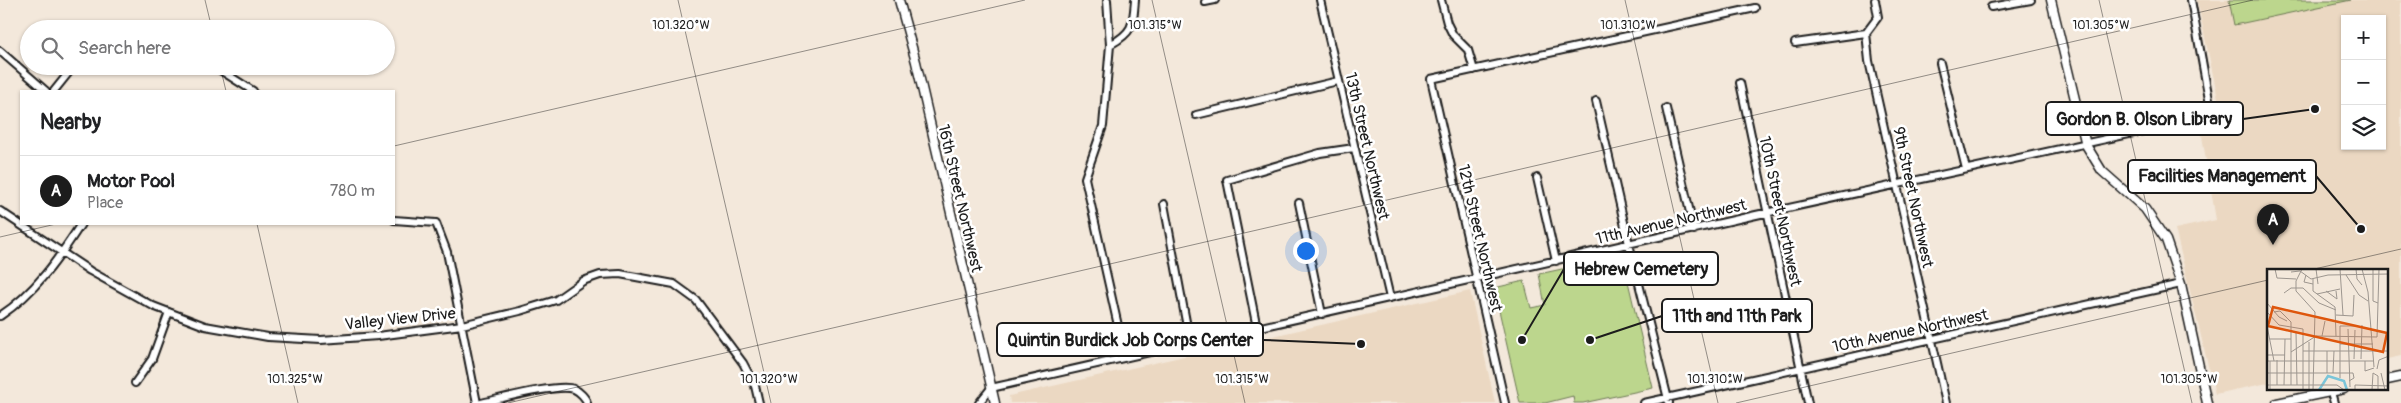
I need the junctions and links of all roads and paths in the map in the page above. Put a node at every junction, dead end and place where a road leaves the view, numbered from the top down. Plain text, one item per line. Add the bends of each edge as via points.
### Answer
1 (900, 0) edge
2 (1107, 0) edge
3 (1135, 0) edge
4 (1214, 0) edge
5 (1320, 0) edge
6 (1441, 0) edge
7 (1875, 0) edge
8 (2031, 0) edge
9 (2051, 0) edge
10 (2191, 0) edge
11 (1205, 2) dead end
12 (1991, 7) dead end
13 (1755, 8) dead end
14 (1866, 34) junction
15 (1794, 43) dead end
16 (1110, 45) junction
17 (0, 51) edge
18 (1940, 63) dead end
19 (20, 68) edge
20 (1474, 70) junction
21 (28, 75) edge
22 (67, 75) edge
23 (228, 75) edge
24 (1338, 81) junction
25 (1740, 83) dead end
26 (45, 90) edge
27 (55, 90) edge
28 (251, 90) edge
29 (1596, 101) dead end
30 (1666, 108) dead end
31 (1196, 114) dead end
32 (2086, 145) junction
33 (1354, 148) junction
34 (1966, 169) junction
35 (1537, 178) dead end
36 (1897, 185) junction
37 (1164, 204) dead end
38 (1299, 204) dead end
39 (0, 211) edge
40 (1768, 213) junction
41 (395, 220) edge
42 (20, 225) edge
43 (21, 225) edge
44 (80, 225) edge
45 (1694, 230) junction
46 (1629, 244) junction
47 (62, 253) junction
48 (1556, 261) junction
49 (1477, 278) junction
50 (2181, 284) junction
51 (1390, 298) junction
52 (169, 312) junction
53 (1322, 314) junction
54 (0, 316) edge
55 (462, 325) junction
56 (1256, 328) junction
57 (1932, 340) junction
58 (1190, 343) junction
59 (1126, 357) junction
60 (1801, 367) junction
61 (2401, 376) edge
62 (2388, 380) edge
63 (135, 383) dead end
64 (991, 388) junction
65 (2340, 390) edge
66 (2331, 392) junction
67 (1668, 400) edge
68 (477, 403) edge
69 (481, 403) edge
70 (587, 403) edge
71 (758, 403) edge
72 (979, 403) edge
73 (995, 403) edge
74 (1505, 403) edge
75 (1644, 403) edge
76 (1808, 403) edge
77 (1946, 403) edge
78 (2207, 403) edge
79 (2277, 403) edge
80 (2334, 403) edge

1 - 64 street, 16th Street Northwest
2 - 16 street
3 - 16 street via 1133,25 1126,36
4 - 11 street
5 - 24 street, 13th Street Northwest
6 - 20 street via 1446,23 1468,50
7 - 14 street via 1878,17
8 - 12 street
9 - 32 street
10 - 32 street, 11th Avenue Northwest via 2212,116
13 - 20 street
14 - 15 street
14 - 36 street, 9th Street Northwest
16 - 59 street via 1103,126 1086,178
17 - 19 street
18 - 34 street
20 - 49 street, 12th Street Northwest via 1431,79
21 - 26 street
22 - 27 street
23 - 28 street
24 - 31 street
24 - 33 street, 13th Street Northwest
25 - 40 street, 10th Street Northwest
29 - 46 street
30 - 45 street
32 - 34 street, 11th Avenue Northwest
32 - 50 street via 2102,171 2145,209 2158,226
33 - 51 street, 13th Street Northwest
33 - 56 street via 1320,153 1227,180
34 - 36 street, 11th Avenue Northwest
35 - 48 street
36 - 40 street, 11th Avenue Northwest
36 - 57 street, 9th Street Northwest
37 - 58 street
38 - 53 street
39 - 42 street, Valley View Drive
40 - 45 street, 11th Avenue Northwest
40 - 60 street, 10th Street Northwest
41 - 55 street via 436,223 447,252
43 - 47 street, Valley View Drive
44 - 47 street
45 - 46 street, 11th Avenue Northwest
46 - 48 street, 11th Avenue Northwest
46 - 67 street
47 - 52 street, Valley View Drive via 126,292
47 - 54 street via 34,288
48 - 49 street, 11th Avenue Northwest
49 - 51 street, 11th Avenue Northwest
49 - 74 street, 12th Street Northwest
50 - 57 street, 10th Avenue Northwest
50 - 78 street
51 - 53 street, 11th Avenue Northwest
52 - 55 street, Valley View Drive via 205,326 268,337 321,340
52 - 63 street via 152,359
53 - 56 street, 11th Avenue Northwest
55 - 68 street
55 - 71 street, Valley View Drive via 556,300 582,281 600,275 620,274 674,284 696,300 743,363 755,386
56 - 58 street, 11th Avenue Northwest
57 - 60 street, 10th Avenue Northwest
57 - 77 street, 9th Street Northwest
58 - 59 street, 11th Avenue Northwest
59 - 64 street, 11th Avenue Northwest
60 - 67 street, 10th Avenue Northwest
60 - 76 street, 10th Street Northwest
61 - 62 street
64 - 72 street
64 - 73 street, 16th Street Northwest
65 - 66 street
66 - 79 street
66 - 80 street
67 - 75 street, 10th Avenue Northwest
69 - 70 street via 556,388 574,389

